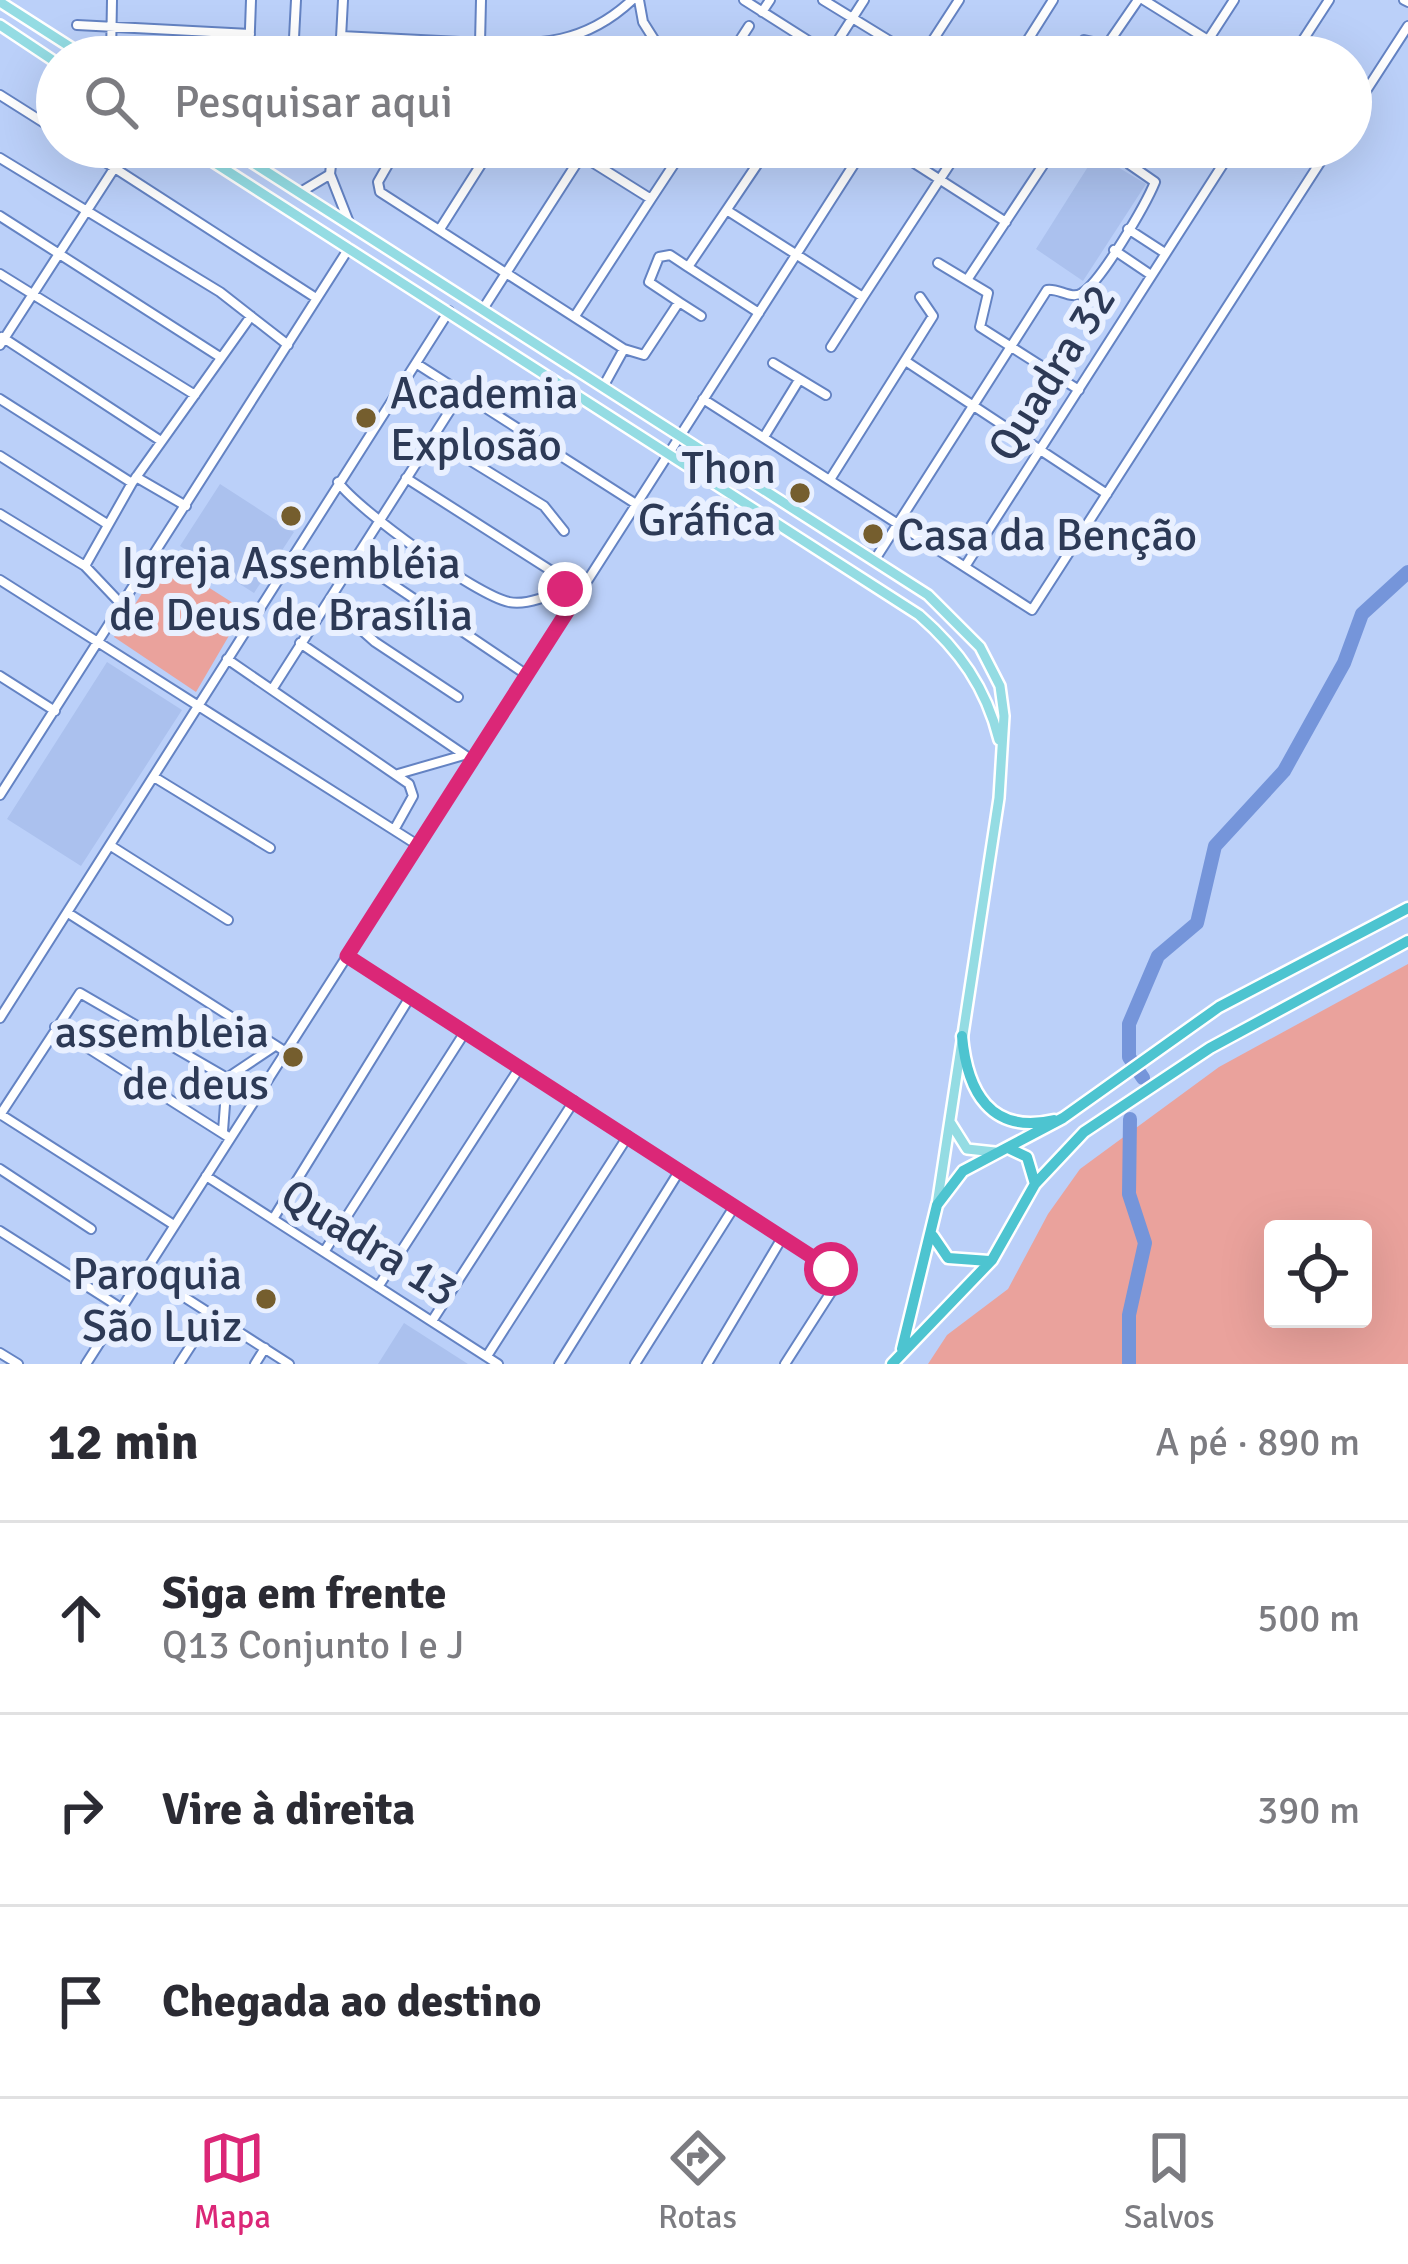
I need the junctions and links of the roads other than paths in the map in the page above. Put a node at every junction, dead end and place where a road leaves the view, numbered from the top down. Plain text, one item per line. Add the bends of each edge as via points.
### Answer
1 (112, 0) edge
2 (251, 0) edge
3 (296, 0) edge
4 (343, 0) edge
5 (481, 0) edge
6 (636, 0) edge
7 (744, 0) edge
8 (770, 0) edge
9 (824, 0) edge
10 (865, 0) edge
11 (959, 0) edge
12 (1053, 0) edge
13 (1141, 0) edge
14 (1234, 0) edge
15 (1329, 0) edge
16 (0, 2) edge
17 (762, 12) junction
18 (853, 18) junction
19 (0, 25) edge
20 (76, 26) dead end
21 (749, 26) dead end
22 (1408, 26) edge
23 (111, 27) junction
24 (250, 34) joint
25 (53, 36) edge
26 (111, 36) edge
27 (294, 36) edge
28 (341, 36) edge
29 (480, 36) edge
30 (577, 36) edge
31 (653, 36) edge
32 (742, 36) edge
33 (798, 36) edge
34 (841, 36) edge
35 (883, 36) edge
36 (934, 36) edge
37 (1030, 36) edge
38 (1114, 36) edge
39 (1203, 36) edge
40 (1210, 36) edge
41 (1306, 36) edge
42 (36, 49) edge
43 (1372, 82) edge
44 (0, 95) edge
45 (36, 118) edge
46 (0, 158) edge
47 (115, 168) joint
48 (223, 168) edge
49 (260, 168) edge
50 (266, 168) edge
51 (331, 168) edge
52 (388, 168) edge
53 (479, 168) edge
54 (574, 168) edge
55 (608, 168) edge
56 (671, 168) edge
57 (756, 168) edge
58 (852, 168) edge
59 (921, 168) edge
60 (948, 168) edge
61 (1041, 168) edge
62 (1135, 168) edge
63 (1220, 168) edge
64 (1317, 168) edge
65 (330, 174) junction
66 (270, 175) junction
67 (940, 180) junction
68 (299, 193) junction
69 (651, 199) junction
70 (311, 201) junction
71 (728, 211) junction
72 (86, 212) junction
73 (295, 213) junction
74 (0, 216) edge
75 (1006, 222) junction
76 (351, 226) junction
77 (1128, 229) junction
78 (440, 230) junction
79 (349, 248) junction
80 (1114, 250) junction
81 (59, 253) junction
82 (797, 253) junction
83 (1165, 253) junction
84 (938, 262) dead end
85 (688, 267) junction
86 (509, 272) junction
87 (0, 274) edge
88 (1151, 274) junction
89 (967, 280) junction
90 (32, 295) junction
91 (863, 297) junction
92 (920, 297) dead end
93 (316, 298) junction
94 (679, 302) junction
95 (483, 309) junction
96 (449, 311) junction
97 (759, 313) junction
98 (250, 316) junction
99 (575, 316) junction
100 (701, 316) dead end
101 (1, 340) edge
102 (288, 345) junction
103 (831, 347) dead end
104 (624, 350) junction
105 (1011, 350) junction
106 (549, 352) junction
107 (220, 357) junction
108 (561, 360) junction
109 (907, 362) junction
110 (773, 363) dead end
111 (417, 364) junction
112 (538, 368) junction
113 (553, 377) junction
114 (799, 380) junction
115 (603, 387) junction
116 (1079, 390) junction
117 (461, 393) junction
118 (195, 394) junction
119 (826, 395) dead end
120 (0, 399) edge
121 (703, 400) junction
122 (974, 406) junction
123 (680, 435) junction
124 (432, 437) junction
125 (764, 437) junction
126 (161, 441) junction
127 (1042, 450) junction
128 (668, 453) junction
129 (0, 456) edge
130 (406, 478) junction
131 (831, 478) junction
132 (134, 480) junction
133 (338, 482) junction
134 (1107, 494) junction
135 (781, 500) junction
136 (636, 505) junction
137 (186, 506) junction
138 (0, 514) edge
139 (768, 517) junction
140 (380, 520) junction
141 (898, 523) junction
142 (107, 524) junction
143 (564, 530) dead end
144 (355, 559) junction
145 (874, 561) junction
146 (85, 566) junction
147 (966, 566) junction
148 (0, 580) edge
149 (577, 587) junction
150 (329, 601) junction
151 (122, 605) junction
152 (965, 627) junction
153 (98, 642) junction
154 (300, 643) junction
155 (951, 643) junction
156 (227, 659) junction
157 (527, 675) junction
158 (0, 676) edge
159 (273, 688) junction
160 (458, 697) dead end
161 (199, 708) junction
162 (55, 711) junction
163 (1001, 751) junction
164 (468, 758) junction
165 (397, 775) junction
166 (5, 777) edge
167 (154, 777) junction
168 (0, 795) edge
169 (394, 830) junction
170 (416, 844) junction
171 (111, 846) junction
172 (270, 848) dead end
173 (1408, 908) edge
174 (68, 913) junction
175 (228, 920) dead end
176 (1408, 940) edge
177 (347, 956) junction
178 (410, 997) junction
179 (0, 1018) edge
180 (56, 1028) junction
181 (465, 1032) junction
182 (962, 1036) junction
183 (275, 1046) junction
184 (286, 1052) junction
185 (520, 1067) junction
186 (227, 1078) junction
187 (574, 1101) junction
188 (0, 1115) edge
189 (1063, 1118) junction
190 (950, 1121) junction
191 (227, 1135) junction
192 (628, 1136) junction
193 (1001, 1150) junction
194 (0, 1168) edge
195 (680, 1170) junction
196 (206, 1176) junction
197 (1035, 1184) junction
198 (938, 1205) junction
199 (734, 1207) junction
200 (273, 1219) junction
201 (174, 1225) junction
202 (91, 1229) dead end
203 (0, 1231) edge
204 (933, 1236) junction
205 (782, 1238) junction
206 (324, 1252) junction
207 (992, 1261) junction
208 (145, 1272) junction
209 (378, 1287) junction
210 (122, 1308) junction
211 (212, 1313) junction
212 (432, 1321) junction
213 (265, 1348) junction
214 (902, 1349) junction
215 (0, 1352) edge
216 (487, 1356) junction
217 (18, 1364) edge
218 (86, 1364) edge
219 (179, 1364) edge
220 (255, 1364) edge
221 (289, 1364) edge
222 (498, 1364) edge
223 (559, 1364) edge
224 (635, 1364) edge
225 (707, 1364) edge
226 (785, 1364) edge
227 (892, 1364) edge

1 - 23 street
2 - 24 street
3 - 27 street
4 - 28 street
5 - 29 street
6 - 30 street
6 - 31 street
7 - 17 street
8 - 17 street
9 - 18 street
10 - 18 street
11 - 36 street
12 - 37 street
13 - 38 street
13 - 39 street
14 - 40 street
15 - 41 street
16 - 25 main road
17 - 33 street
18 - 34 street
18 - 35 street
19 - 42 main road
20 - 23 street
21 - 32 street
22 - 43 street
23 - 24 street
23 - 26 street
44 - 45 street
46 - 72 street
47 - 72 street
47 - 93 street
48 - 73 main road
49 - 66 main road
50 - 66 street
51 - 65 street
52 - 78 street via 378,189
53 - 78 street
54 - 86 street
55 - 69 street
56 - 69 street
57 - 71 street
58 - 82 street
59 - 67 street
60 - 67 street
61 - 75 street
62 - 77 street via 1155,182
63 - 83 street, Quadra 32
64 - 134 street
65 - 68 street
65 - 76 street
66 - 68 main road
67 - 75 street
67 - 91 street
68 - 70 main road
69 - 99 street
70 - 73 main road
70 - 76 main road
71 - 82 street
71 - 85 street
72 - 81 street
72 - 98 street
73 - 79 main road
74 - 81 street
75 - 89 street
76 - 95 main road
77 - 80 street
77 - 83 street
78 - 86 street
79 - 93 street
79 - 96 main road
80 - 88 street
80 - 105 street via 1082,294 1047,290
81 - 90 street
81 - 107 street
82 - 91 street
82 - 97 street
83 - 88 street, Quadra 32
84 - 89 street
85 - 94 street via 662,255 648,278
85 - 97 street
86 - 95 street
86 - 99 street
87 - 90 street
88 - 116 street, Quadra 32
89 - 105 street via 990,297 980,327
90 - 101 street
90 - 118 street
91 - 103 street
92 - 109 street via 933,316
93 - 102 street
94 - 100 street
94 - 104 street via 644,355
95 - 106 main road
96 - 111 street
96 - 112 main road
97 - 121 street
98 - 102 street
98 - 107 street
99 - 104 street
101 - 126 street
102 - 137 street
104 - 115 street
105 - 116 street
105 - 122 street
106 - 108 main road
106 - 112 main road
107 - 118 street
108 - 113 main road
108 - 115 main road
109 - 122 street
109 - 131 street
110 - 114 street
111 - 117 street
111 - 133 street
112 - 113 main road
113 - 128 main road
114 - 119 street
114 - 125 street
115 - 123 main road
116 - 127 street, Quadra 32
117 - 124 street
117 - 136 street
118 - 126 street
120 - 132 street
121 - 123 street
121 - 125 street
122 - 127 street
122 - 141 street
123 - 128 street
123 - 135 main road
124 - 130 street
124 - 143 street via 544,506
125 - 131 street
126 - 132 street
127 - 134 street
127 - 147 street, Quadra 32
128 - 136 street
128 - 139 main road
129 - 142 street
130 - 140 street
130 - 149 street
131 - 141 street
132 - 137 street
132 - 142 street
133 - 140 street
133 - 156 street
134 - 147 street via 1032,610
135 - 139 main road
135 - 145 main road
136 - 149 street
137 - 151 street
138 - 146 street
139 - 155 main road
140 - 144 street
140 - 149 street via 502,600 521,603
141 - 145 street
141 - 147 street
142 - 146 street
144 - 150 street
144 - 157 street
145 - 152 main road
146 - 151 street
148 - 153 street
149 - 157 street
150 - 154 street
150 - 160 street
151 - 153 street
152 - 155 main road
152 - 163 main road via 1000,686
153 - 161 street
153 - 162 street
154 - 159 street
154 - 164 street
155 - 163 main road via 976,678
156 - 159 street
156 - 161 street
157 - 164 street
158 - 162 street
159 - 165 street
161 - 167 street
161 - 169 street
162 - 166 street
163 - 182 main road
164 - 165 street
164 - 170 street
165 - 169 street via 413,796
166 - 168 street
167 - 171 street
167 - 172 street
169 - 170 street
170 - 177 street
171 - 174 street
171 - 175 street
173 - 189 highway via 1231,1000
174 - 179 street
174 - 183 street
176 - 197 highway via 1144,1090 1064,1150
177 - 178 street
177 - 184 street
178 - 181 street
178 - 200 street
180 - 186 street via 74,997 87,994
180 - 188 street
180 - 191 street
181 - 185 street
181 - 206 street
182 - 189 highway via 967,1078 986,1108 1022,1123
182 - 190 main road
183 - 184 street
183 - 186 street
184 - 191 street
185 - 187 street
185 - 209 street
186 - 191 street
187 - 192 street
187 - 212 street
188 - 201 street
189 - 193 highway
190 - 193 main road via 967,1150
190 - 198 main road
191 - 196 street
192 - 195 street
192 - 216 street
193 - 197 highway via 1028,1157
193 - 198 highway via 963,1171
194 - 202 street
195 - 199 street
195 - 223 street
196 - 200 street, Quadra 13
196 - 201 street
197 - 207 highway
198 - 204 highway
199 - 205 street
199 - 224 street
200 - 206 street, Quadra 13
201 - 208 street
203 - 210 street
204 - 207 highway via 959,1262
204 - 214 highway
205 - 225 street
205 - 226 street via 836,1280
206 - 209 street, Quadra 13
207 - 214 highway
208 - 210 street
208 - 211 street
209 - 212 street, Quadra 13
210 - 218 street
211 - 213 street
211 - 219 street
212 - 216 street, Quadra 13
213 - 220 street
213 - 221 street
214 - 227 highway
215 - 217 street
216 - 222 street, Quadra 13

